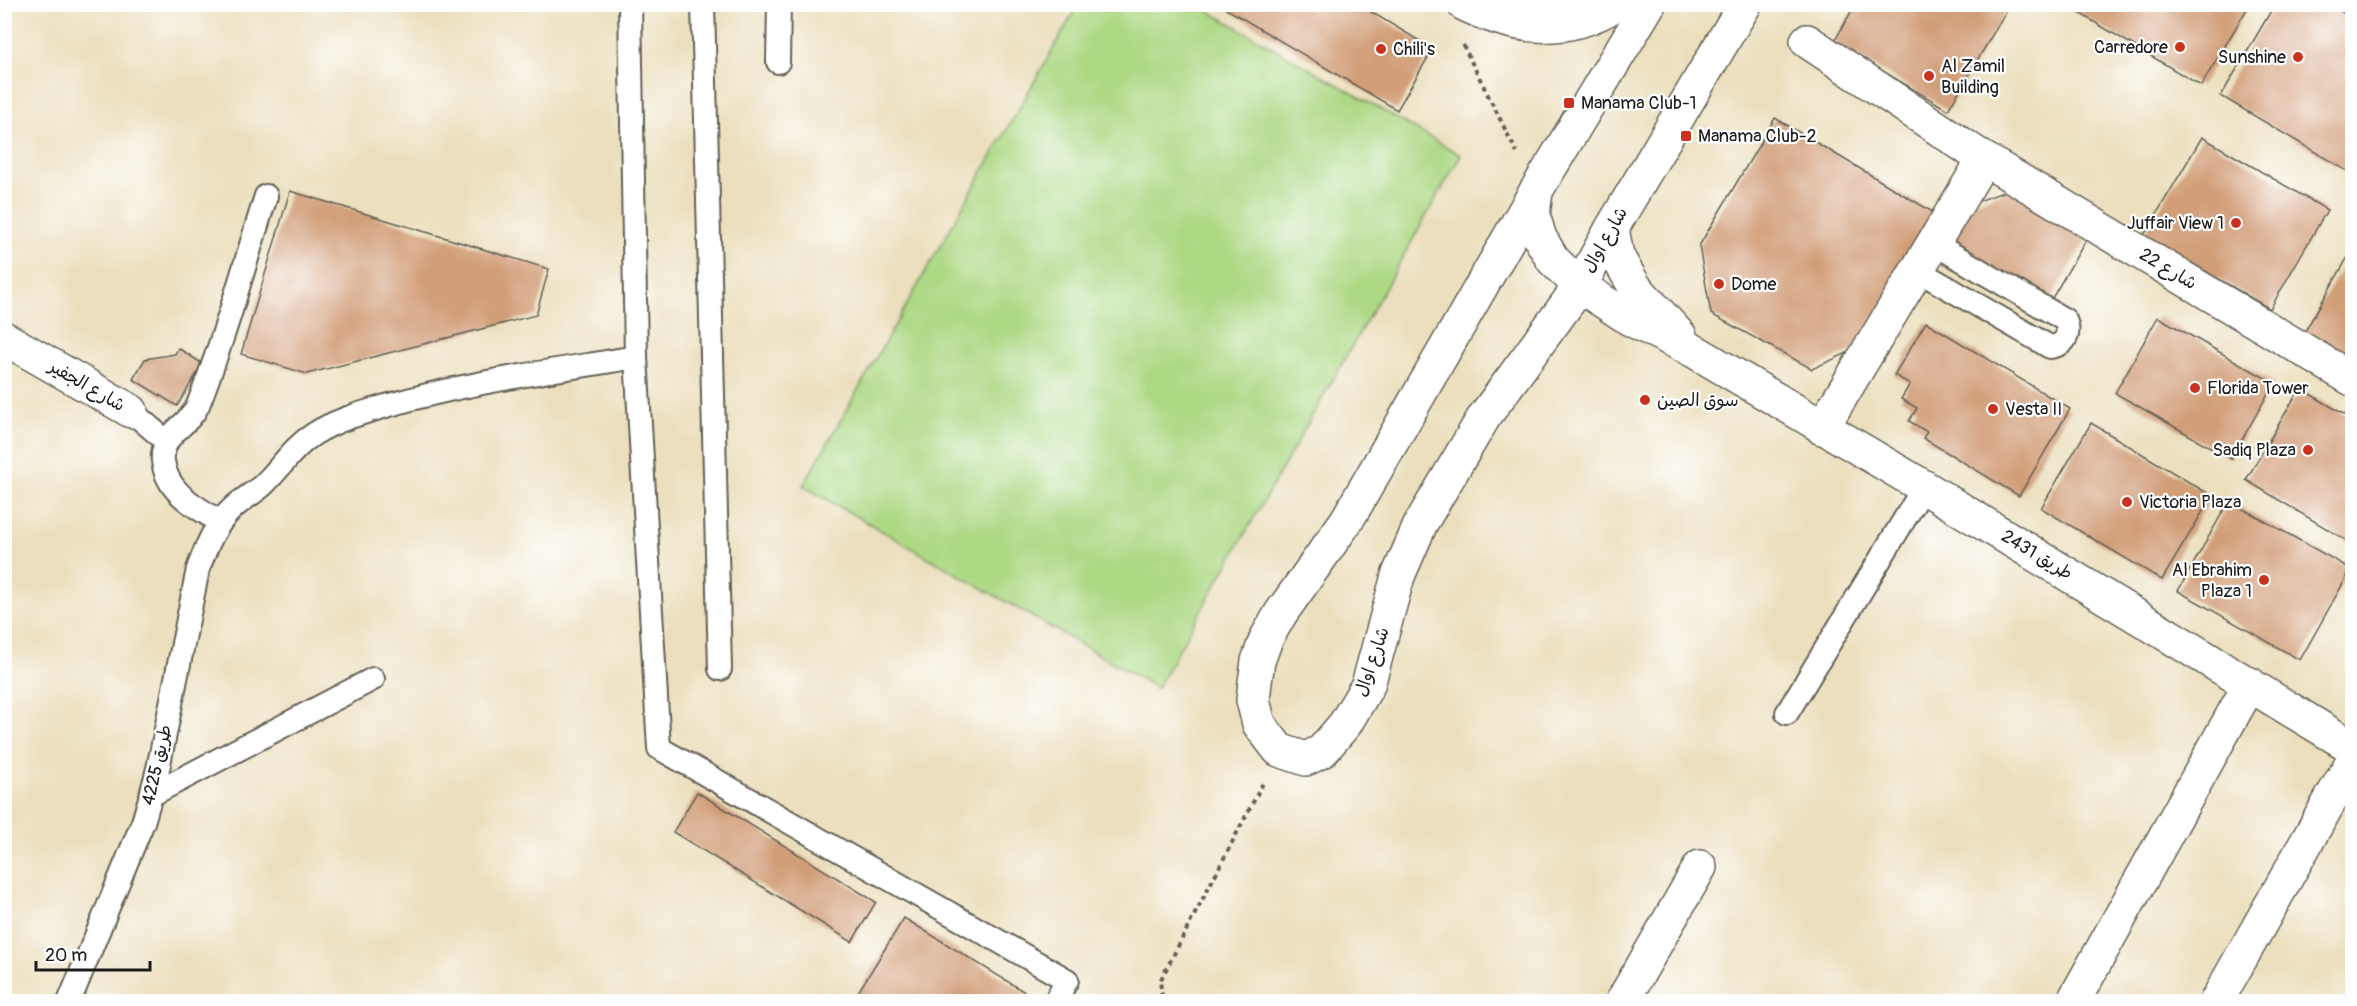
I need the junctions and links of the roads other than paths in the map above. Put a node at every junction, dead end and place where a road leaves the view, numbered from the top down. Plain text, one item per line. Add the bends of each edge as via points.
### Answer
1 (630, 4) edge
2 (703, 4) edge
3 (779, 4) edge
4 (1616, 4) edge
5 (1649, 4) edge
6 (1745, 4) edge
7 (1461, 20) edge
8 (1807, 41) dead end
9 (778, 62) dead end
10 (1984, 159) junction
11 (1536, 191) junction
12 (266, 196) dead end
13 (1612, 228) junction
14 (1925, 256) junction
15 (1580, 286) junction
16 (4, 338) edge
17 (1696, 352) junction
18 (636, 357) junction
19 (2352, 379) edge
20 (131, 411) joint
21 (1822, 428) junction
22 (166, 441) junction
23 (1924, 487) junction
24 (220, 522) junction
25 (720, 669) dead end
26 (373, 679) dead end
27 (2250, 684) junction
28 (1787, 713) dead end
29 (2352, 747) edge
30 (2352, 762) edge
31 (151, 795) junction
32 (1700, 867) dead end
33 (69, 1002) edge
34 (1055, 1002) edge
35 (1622, 1002) edge
36 (2073, 1002) edge
37 (2216, 1002) edge

1 - 18 lane
2 - 25 lane
3 - 9 lane
4 - 7 street via 1568,25 1527,26 1488,16
5 - 11 street
6 - 13 street, شارع اوال
8 - 10 street, شارع 22
10 - 14 street
10 - 19 street, شارع 22
11 - 15 street, طريق 2431 via 1533,215 1540,238 1553,260
11 - 15 street, شارع اوال via 1347,520 1266,639 1258,661 1253,700 1258,724 1279,750 1306,759 1322,751 1346,724 1368,685 1398,576 1421,523 1484,417
12 - 22 lane via 196,410
13 - 15 street, شارع اوال
13 - 17 street, طريق 2431 via 1617,256 1635,287
14 - 14 lane via 2050,347 2062,344 2066,338 2065,320
14 - 21 street
15 - 17 street, طريق 2431 via 1630,319
16 - 20 street, شارع الجفير
17 - 21 street, طريق 2431
18 - 24 lane, طريق 4225 via 438,392 334,424 299,444 256,492
18 - 34 lane via 659,748 1067,980
20 - 22 lane, شارع الجفير
21 - 23 street, طريق 2431
22 - 24 lane via 166,476 175,491
23 - 27 street, طريق 2431
23 - 28 lane
24 - 31 lane, طريق 4225 via 198,569
26 - 31 lane
27 - 29 street, طريق 2431
27 - 36 street
30 - 37 street
31 - 33 lane, طريق 4225
32 - 35 street

